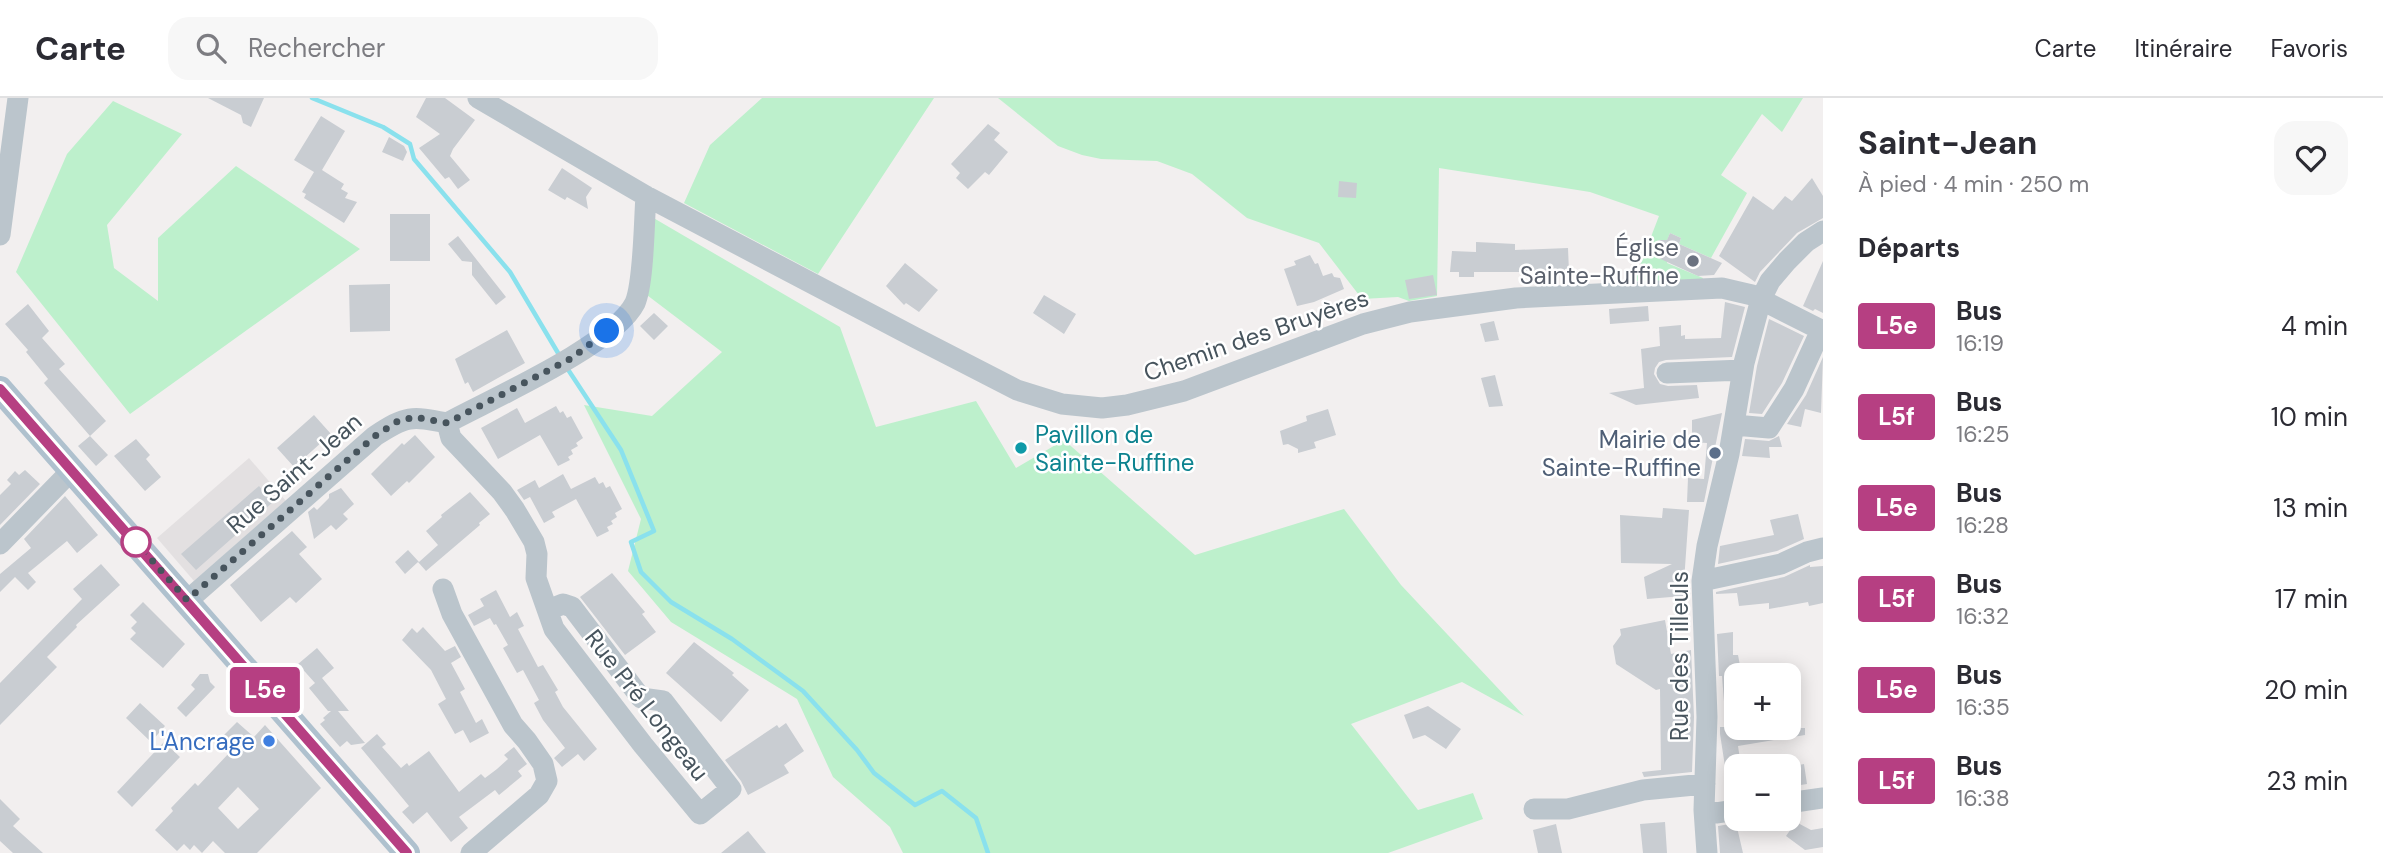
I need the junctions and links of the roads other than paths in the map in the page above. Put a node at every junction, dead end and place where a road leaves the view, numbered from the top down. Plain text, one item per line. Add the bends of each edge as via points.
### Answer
1 (18, 98) edge
2 (478, 98) edge
3 (646, 196) junction
4 (1823, 231) edge
5 (0, 235) edge
6 (1761, 299) junction
7 (1822, 330) edge
8 (1743, 370) junction
9 (1667, 373) dead end
10 (0, 388) edge
11 (447, 423) junction
12 (1734, 425) junction
13 (72, 470) junction
14 (0, 544) edge
15 (1823, 548) edge
16 (1702, 581) junction
17 (443, 589) dead end
18 (187, 600) junction
19 (548, 610) junction
20 (1704, 784) junction
21 (1823, 798) edge
22 (1801, 801) edge
23 (1534, 808) dead end
24 (1704, 810) junction
25 (1724, 812) edge
26 (407, 853) edge
27 (471, 853) edge
28 (1707, 853) edge

1 - 5 street
2 - 3 street, Chemin des Bruyères
3 - 6 street, Chemin des Bruyères via 1017,390 1082,407 1127,405 1184,391 1363,324 1454,305 1524,297 1722,288
3 - 11 street via 640,281 635,302 624,317 572,358
4 - 6 street, Rue des Tilleuls via 1787,261
6 - 7 street, Chemin des Bruyères
6 - 8 street, Rue des Tilleuls
7 - 12 street via 1769,428
8 - 9 street
8 - 12 street, Rue des Tilleuls
10 - 13 main road
11 - 18 street, Rue Saint-Jean via 415,417 398,421 375,436
11 - 19 street, Rue Pré Longeau via 452,438 509,501 534,542 537,578
12 - 16 street, Rue des Tilleuls
13 - 14 street
13 - 18 main road
15 - 16 street via 1781,564
16 - 20 street, Rue des Tilleuls via 1707,717
17 - 27 street via 513,725 543,764 547,781 539,795
18 - 26 main road
19 - 19 street, Rue Pré Longeau via 554,629 701,814 731,789 663,701 641,698 572,607 563,604
20 - 23 street via 1643,790 1568,809
20 - 24 street, Rue des Tilleuls
21 - 22 street
24 - 25 street
24 - 28 street, Rue des Tilleuls

